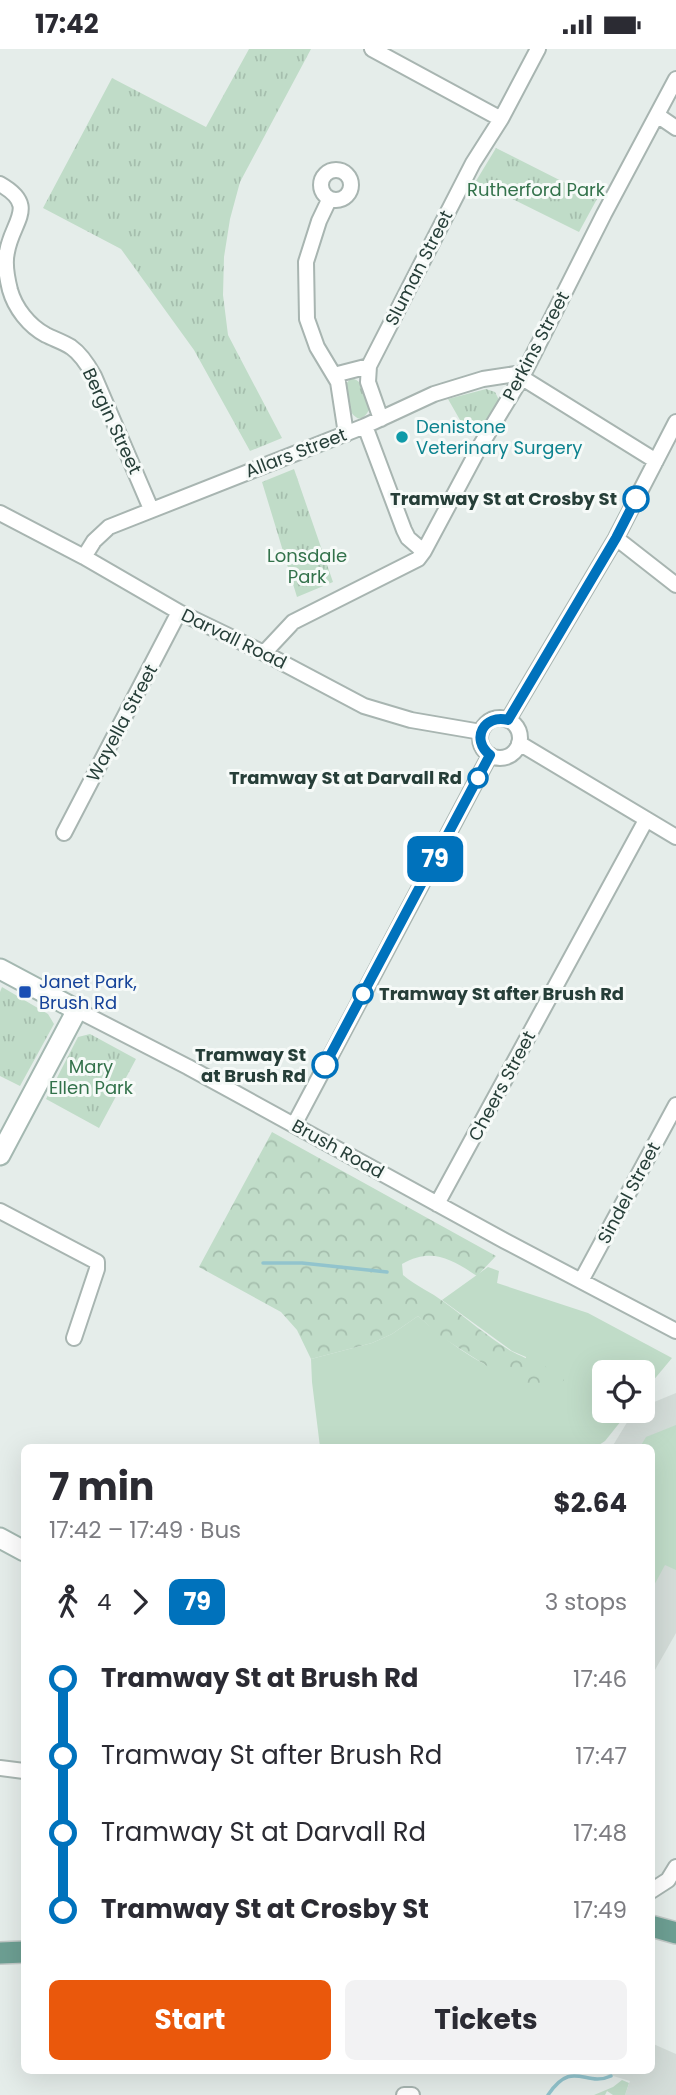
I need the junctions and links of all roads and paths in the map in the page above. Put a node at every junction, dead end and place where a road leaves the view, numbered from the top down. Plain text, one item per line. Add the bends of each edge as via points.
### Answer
1 (372, 49) edge
2 (538, 49) edge
3 (676, 79) edge
4 (657, 115) junction
5 (501, 119) junction
6 (676, 128) edge
7 (0, 184) edge
8 (329, 200) dead end
9 (369, 366) junction
10 (334, 375) junction
11 (522, 377) junction
12 (381, 419) junction
13 (676, 422) edge
14 (365, 426) junction
15 (346, 433) junction
16 (656, 461) junction
17 (151, 509) junction
18 (0, 513) edge
19 (616, 538) junction
20 (423, 551) junction
21 (84, 557) junction
22 (676, 585) edge
23 (179, 612) junction
24 (264, 653) junction
25 (508, 720) junction
26 (481, 732) junction
27 (519, 743) junction
28 (490, 755) junction
29 (646, 820) junction
30 (64, 833) dead end
31 (676, 837) edge
32 (0, 969) edge
33 (77, 1010) junction
34 (676, 1105) edge
35 (294, 1125) junction
36 (0, 1155) edge
37 (438, 1204) junction
38 (0, 1211) edge
39 (581, 1281) junction
40 (676, 1331) edge
41 (74, 1338) dead end
42 (0, 1538) edge
43 (21, 1549) edge
44 (0, 1768) edge
45 (21, 1771) edge
46 (676, 1867) edge
47 (655, 1888) edge
48 (655, 1927) edge
49 (676, 1933) edge
50 (21, 1952) edge
51 (0, 1953) edge
52 (404, 2095) edge
53 (412, 2095) edge

1 - 5 street
2 - 5 street, Sluman Street
3 - 4 street, Perkins Street
4 - 6 street
4 - 11 street, Perkins Street
5 - 9 street, Sluman Street via 473,163
7 - 17 street, Bergin Street via 14,193 22,212 6,254 11,294 32,324 70,346 89,367
8 - 10 street via 309,250 305,274 307,319
9 - 10 street
9 - 12 street via 368,381
10 - 15 street
11 - 12 street, Allars Street via 483,379 434,394
11 - 16 street
11 - 20 street, Perkins Street
12 - 14 street, Allars Street
13 - 16 street
14 - 15 street, Allars Street
14 - 20 street via 404,530
15 - 17 street, Allars Street
16 - 19 street
17 - 21 street, Allars Street via 109,527
18 - 21 street, Darvall Road
19 - 22 street
19 - 25 street
20 - 24 street, Perkins Street via 418,559 293,622
21 - 23 street, Darvall Road
23 - 24 street, Darvall Road
23 - 30 street, Wayella Street
24 - 26 street, Darvall Road via 364,706
25 - 26 street via 494,719
25 - 27 street via 517,727
26 - 28 street via 481,746
27 - 28 street via 508,757
27 - 29 street
28 - 35 street
29 - 31 street
29 - 37 street, Cheers Street
32 - 33 street, Brush Road
33 - 35 street, Brush Road
33 - 36 street
34 - 39 street, Sindel Street
35 - 37 street, Brush Road
37 - 39 street, Brush Road
38 - 41 street via 97,1262
39 - 40 street, Brush Road
42 - 43 street
44 - 45 street
46 - 47 street
48 - 49 main road
50 - 51 main road
52 - 53 street

